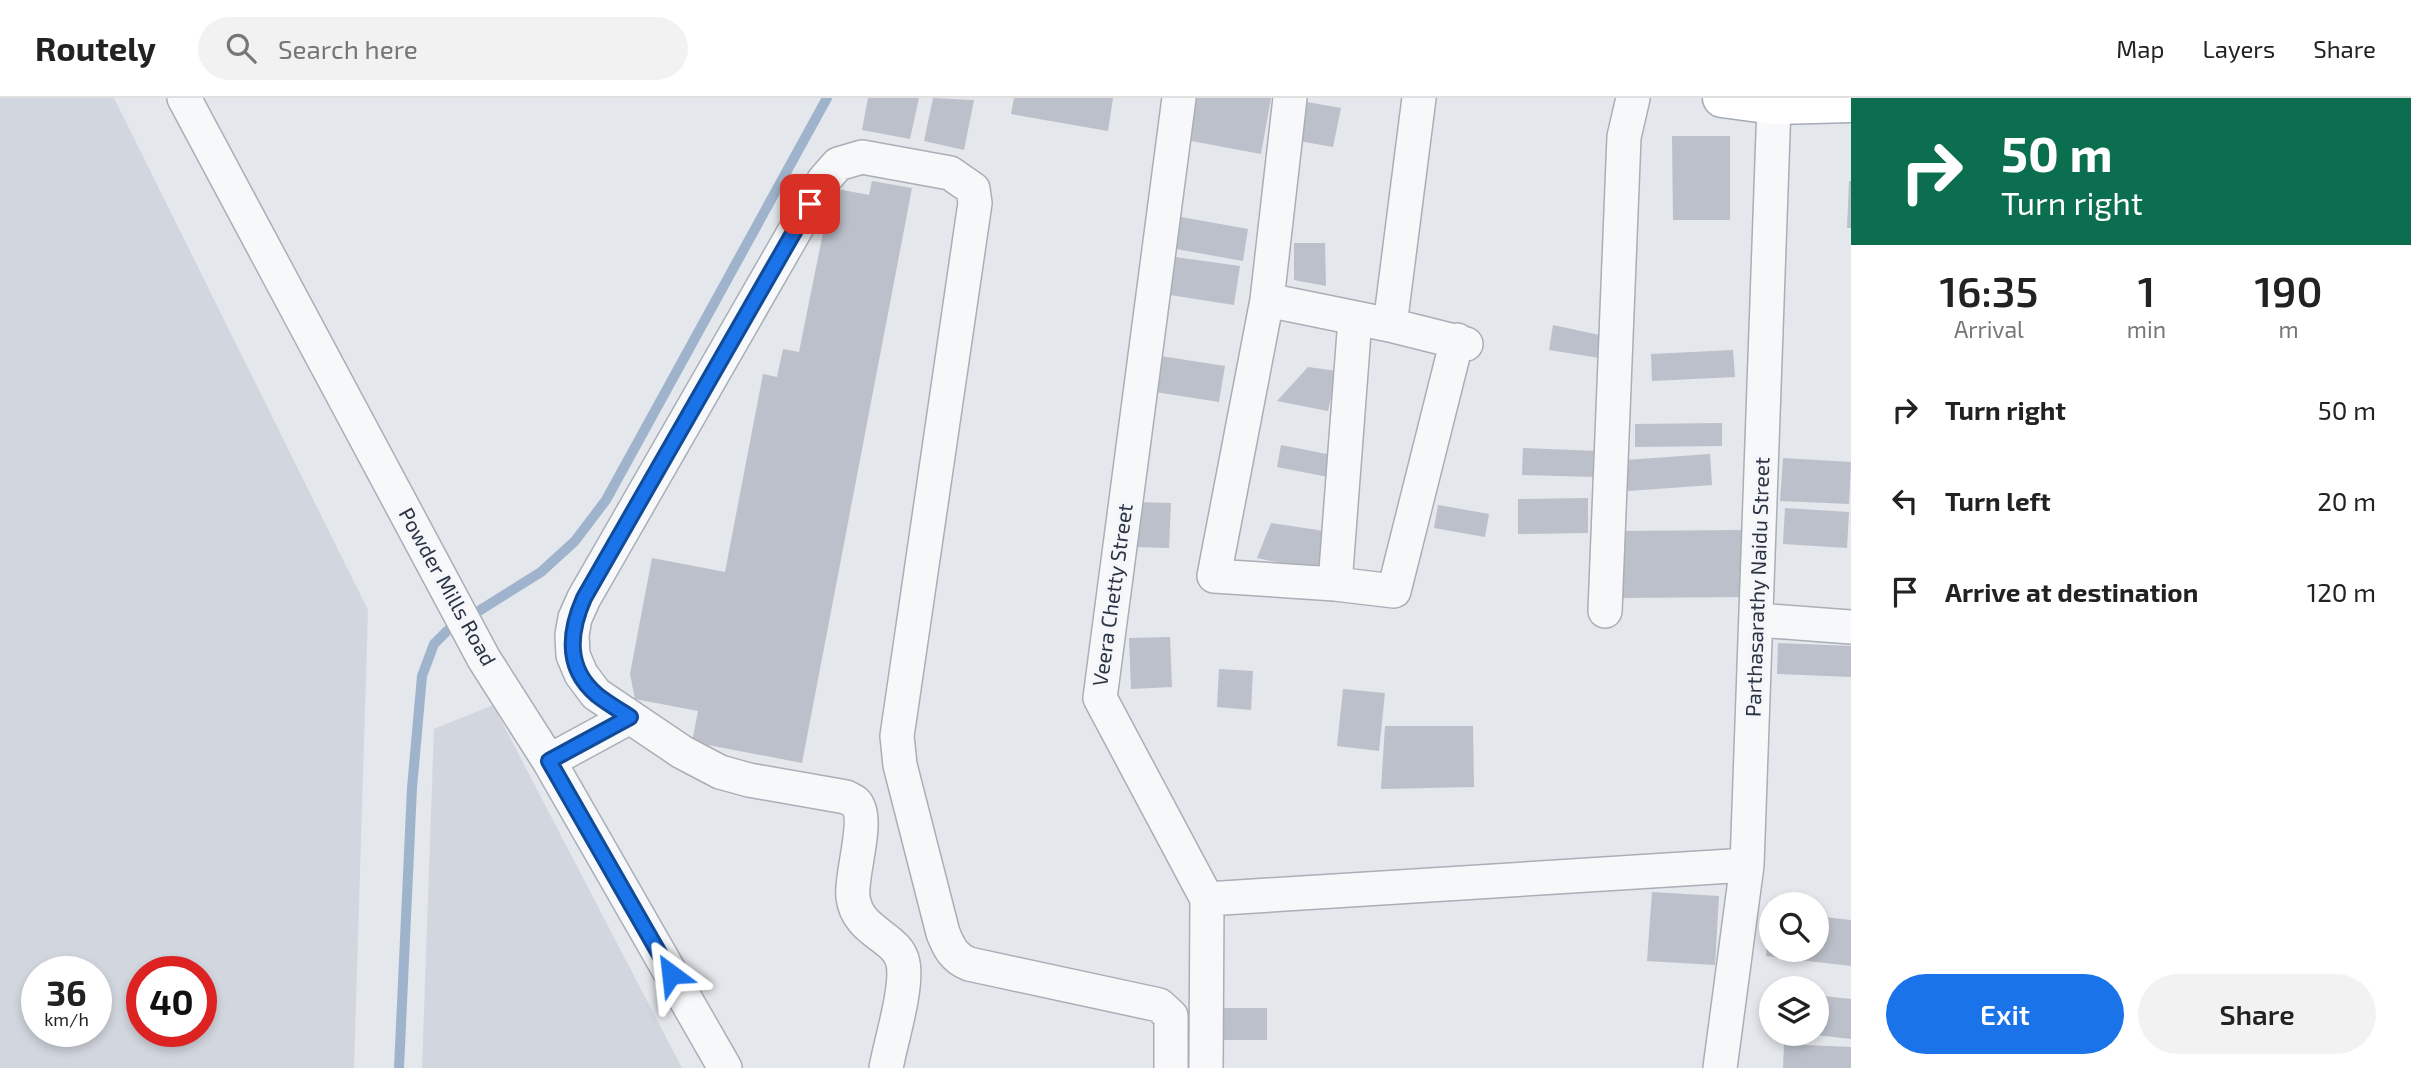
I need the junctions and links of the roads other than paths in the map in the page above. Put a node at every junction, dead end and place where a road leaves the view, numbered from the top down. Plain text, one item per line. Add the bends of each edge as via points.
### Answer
1 (184, 98) edge
2 (1179, 98) edge
3 (1290, 98) edge
4 (1419, 98) edge
5 (1633, 98) edge
6 (1722, 98) edge
7 (1851, 103) edge
8 (1774, 105) junction
9 (1267, 300) junction
10 (1355, 319) junction
11 (1390, 325) junction
12 (1335, 584) junction
13 (1605, 611) dead end
14 (1757, 620) junction
15 (1851, 627) edge
16 (630, 717) junction
17 (549, 761) junction
18 (1747, 864) junction
19 (1207, 899) junction
20 (725, 1068) edge
21 (886, 1068) edge
22 (1171, 1068) edge
23 (1206, 1068) edge
24 (1720, 1068) edge

1 - 17 street, Powder Mills Road via 484,659
2 - 19 street, Veera Chetty Street via 1100,698
3 - 9 street
4 - 11 street
5 - 13 street via 1624,137
6 - 8 main road
7 - 8 main road
8 - 14 street, Parthasarathy Naidu Street
9 - 10 street
9 - 12 street via 1214,576
10 - 11 street
10 - 12 street
11 - 12 street via 1461,342 1394,591
14 - 15 street
14 - 18 street, Parthasarathy Naidu Street
16 - 17 street
16 - 21 street via 720,772 846,797 856,803 861,814 853,878 856,910 866,925 901,954 905,974
16 - 22 street via 596,694 581,674 573,654 575,618 824,180 838,163 862,157 961,179 973,189 974,220 897,736 900,765 943,933 958,960 1159,1005 1171,1016
17 - 20 street, Powder Mills Road
18 - 19 street
18 - 24 street, Parthasarathy Naidu Street
19 - 23 street, Veera Chetty Street

